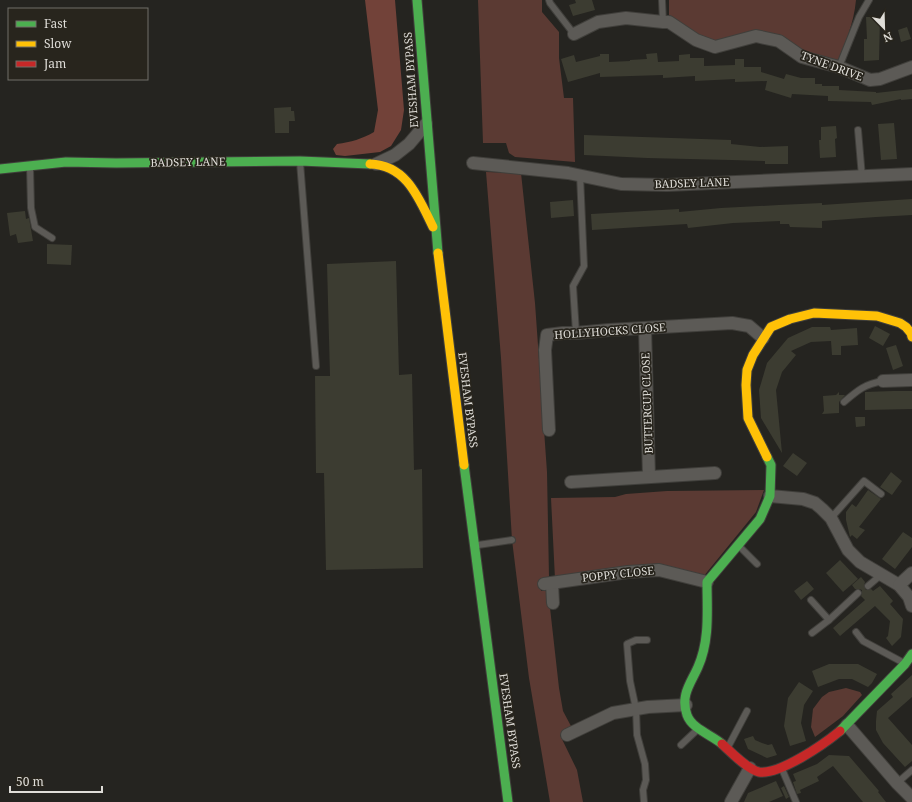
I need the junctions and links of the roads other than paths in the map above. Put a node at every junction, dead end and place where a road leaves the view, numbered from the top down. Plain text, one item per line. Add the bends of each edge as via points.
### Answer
1 (417, 0) edge
2 (549, 0) edge
3 (662, 0) edge
4 (869, 0) edge
5 (662, 22) junction
6 (574, 34) joint
7 (840, 67) junction
8 (912, 67) edge
9 (426, 124) junction
10 (858, 130) dead end
11 (300, 161) junction
12 (473, 163) dead end
13 (376, 164) junction
14 (30, 166) junction
15 (0, 169) edge
16 (912, 174) edge
17 (580, 175) junction
18 (862, 176) junction
19 (435, 231) junction
20 (52, 238) dead end
21 (645, 328) junction
22 (576, 333) junction
23 (912, 337) edge
24 (763, 338) junction
25 (316, 366) dead end
26 (912, 380) edge
27 (883, 381) joint
28 (844, 402) dead end
29 (548, 430) dead end
30 (715, 474) dead end
31 (649, 477) junction
32 (571, 482) dead end
33 (881, 494) dead end
34 (770, 496) junction
35 (831, 518) junction
36 (512, 540) dead end
37 (474, 545) junction
38 (738, 545) junction
39 (757, 564) dead end
40 (912, 573) edge
41 (882, 574) junction
42 (707, 582) junction
43 (899, 585) junction
44 (868, 586) dead end
45 (858, 593) dead end
46 (811, 600) dead end
47 (553, 603) dead end
48 (912, 606) edge
49 (829, 620) junction
50 (856, 632) dead end
51 (812, 634) dead end
52 (647, 640) dead end
53 (912, 655) edge
54 (905, 664) junction
55 (686, 705) junction
56 (636, 709) junction
57 (746, 711) dead end
58 (847, 725) junction
59 (699, 728) junction
60 (567, 735) dead end
61 (681, 745) dead end
62 (726, 748) junction
63 (750, 768) junction
64 (781, 768) junction
65 (912, 770) edge
66 (897, 783) junction
67 (912, 798) edge
68 (508, 802) edge
69 (644, 802) edge
70 (731, 802) edge
71 (796, 802) edge

1 - 9 main road, EVESHAM BYPASS
2 - 6 lane
3 - 5 lane
4 - 7 lane via 859,17
5 - 6 street, TYNE DRIVE via 626,18 598,22
5 - 7 street, TYNE DRIVE via 669,22 696,40 715,47 756,36 779,42 802,57
7 - 8 street, TYNE DRIVE via 870,80 880,80
9 - 13 street, BADSEY LANE via 409,144 395,155
9 - 19 main road, EVESHAM BYPASS
10 - 18 lane
11 - 13 main road, BADSEY LANE
11 - 14 main road, BADSEY LANE via 66,162
11 - 25 lane
12 - 17 street, BADSEY LANE
13 - 19 main road, BADSEY LANE via 391,169 406,180 414,190
14 - 15 main road, BADSEY LANE
14 - 20 lane via 31,208 35,227
16 - 18 street, BADSEY LANE
17 - 18 street, BADSEY LANE via 622,184 667,185
17 - 22 lane via 584,266 573,286
19 - 37 main road, EVESHAM BYPASS
21 - 22 street, HOLLYHOCKS CLOSE
21 - 24 street, HOLLYHOCKS CLOSE via 732,323 749,326
21 - 31 street, BUTTERCUP CLOSE
22 - 29 street, HOLLYHOCKS CLOSE via 546,335
23 - 24 main road via 900,323 877,316 814,313 771,327
24 - 34 main road via 747,370 746,385 748,418 771,465
26 - 27 street
27 - 28 lane via 859,389
30 - 31 street
31 - 32 street
33 - 35 lane via 864,481
34 - 35 street via 814,503
34 - 38 main road via 760,518
35 - 41 street via 848,550 860,562
36 - 37 lane
37 - 68 main road, EVESHAM BYPASS
38 - 39 lane
38 - 42 main road
40 - 43 street
41 - 43 street
41 - 44 lane
42 - 47 street, POPPY CLOSE via 659,570 628,572 548,584
42 - 55 main road via 708,616 704,650 684,698
43 - 48 street via 909,597
45 - 49 lane
46 - 49 lane
49 - 51 lane
50 - 54 lane via 863,642
52 - 56 lane via 636,640 627,644 630,681
53 - 54 main road
54 - 58 main road
55 - 56 street
55 - 59 main road via 687,716
56 - 60 street via 613,713
56 - 69 lane via 637,735 645,764
57 - 62 lane
58 - 64 main road via 830,739
58 - 66 street
59 - 61 lane
59 - 62 main road
62 - 63 main road
63 - 64 main road via 758,772
63 - 70 street
64 - 71 lane
65 - 66 lane
66 - 67 street

